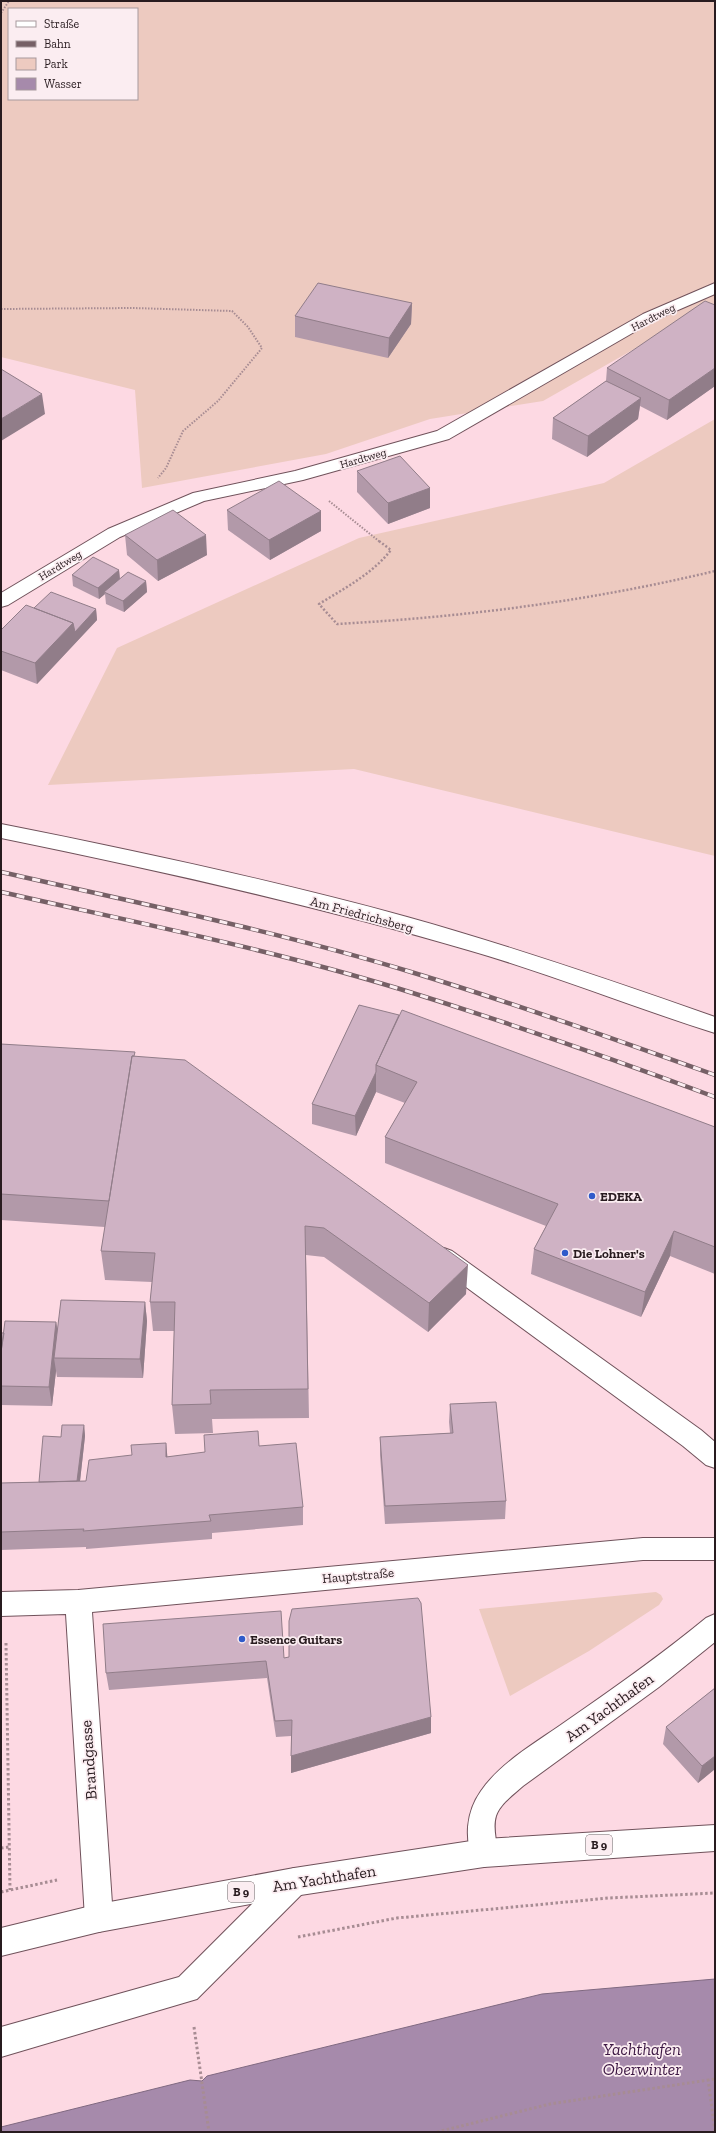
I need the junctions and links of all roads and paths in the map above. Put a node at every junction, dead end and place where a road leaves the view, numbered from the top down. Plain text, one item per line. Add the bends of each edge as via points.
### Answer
1 (9, 1) edge
2 (1, 13) edge
3 (715, 288) edge
4 (1, 309) edge
5 (297, 476) junction
6 (157, 480) dead end
7 (715, 571) edge
8 (1, 601) edge
9 (1, 831) edge
10 (715, 1026) edge
11 (427, 1245) edge
12 (715, 1457) edge
13 (715, 1549) edge
14 (78, 1602) junction
15 (3, 1604) edge
16 (715, 1626) edge
17 (715, 1838) edge
18 (9, 1847) junction
19 (1, 1848) edge
20 (484, 1853) junction
21 (96, 1871) junction
22 (294, 1882) junction
23 (10, 1890) junction
24 (1, 1892) edge
25 (715, 1893) edge
26 (99, 1918) junction
27 (296, 1937) dead end
28 (1, 1942) edge
29 (194, 2025) dead end
30 (1, 2042) edge
31 (708, 2079) junction
32 (715, 2079) edge
33 (209, 2132) edge
34 (437, 2132) edge
35 (714, 2132) edge

1 - 2 path
3 - 5 street, Hardtweg via 649,317 443,435
4 - 6 path via 133,308 232,311 248,327 262,348 218,402 183,431 166,468
5 - 7 path via 391,550 362,577 319,604 338,624 471,614 613,594
5 - 8 street, Hardtweg via 199,497 114,533
9 - 10 street, Am Friedrichsberg via 151,861 359,911 540,964
11 - 12 street
13 - 14 street, Hauptstraße via 643,1549
14 - 15 street, Hauptstraße
14 - 21 street, Brandgasse
15 - 18 path
16 - 20 street, Am Yachthafen via 690,1648 544,1753 511,1780 485,1810 481,1822
17 - 20 street, Am Yachthafen / B 9
18 - 19 path
18 - 23 path
20 - 22 street, Am Yachthafen / B 9
21 - 23 path
21 - 26 street, Brandgasse
22 - 26 street, Am Yachthafen / B 9
22 - 30 street via 187,1989
23 - 24 path
25 - 27 path via 609,1898 397,1918
26 - 28 street, Am Yachthafen / B 9
29 - 33 path
31 - 32 path
31 - 34 path via 550,2104
31 - 35 path

